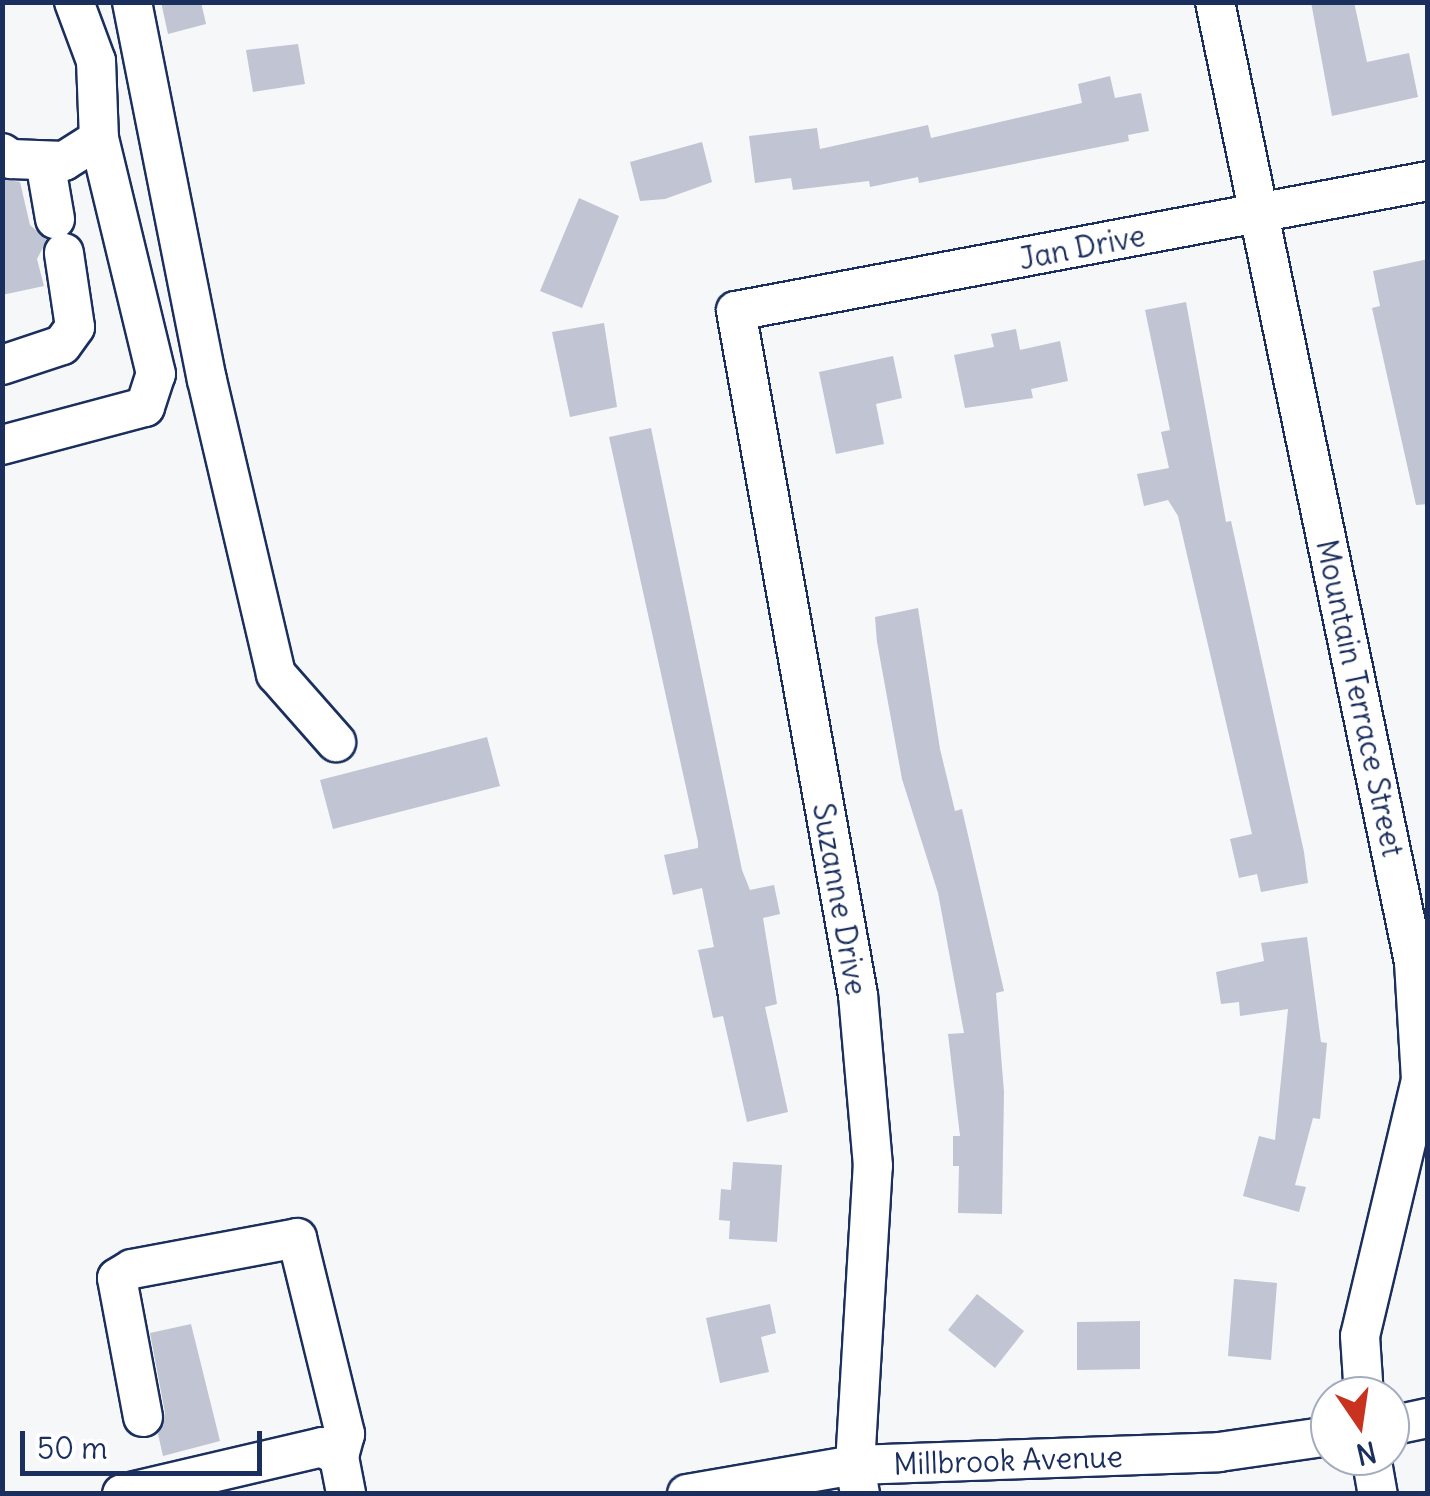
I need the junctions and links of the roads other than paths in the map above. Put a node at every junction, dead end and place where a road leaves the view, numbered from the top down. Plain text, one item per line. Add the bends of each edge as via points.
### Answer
1 (74, 2) edge
2 (132, 2) edge
3 (1215, 2) edge
4 (100, 139) junction
5 (2, 153) edge
6 (46, 160) junction
7 (1428, 181) edge
8 (1261, 214) junction
9 (736, 311) joint
10 (2, 365) edge
11 (2, 445) edge
12 (336, 742) dead end
13 (1363, 1376) edge
14 (143, 1417) dead end
15 (1310, 1439) edge
16 (343, 1475) edge
17 (857, 1479) edge
18 (122, 1494) edge
19 (687, 1494) edge

1 - 4 street via 96,60
2 - 12 street via 207,380 276,674
3 - 8 street, Mountain Terrace Street
4 - 6 street via 64,161
4 - 11 street via 156,374 144,407
5 - 6 street
6 - 10 street via 75,327 62,345
7 - 8 street, Jan Drive
8 - 9 street, Jan Drive
8 - 13 street, Mountain Terrace Street via 1414,962 1421,1080 1360,1336
9 - 17 street, Suzanne Drive via 858,995 874,1166
14 - 16 street via 117,1278 132,1269 298,1238 345,1434
15 - 17 street, Millbrook Avenue via 1219,1452
16 - 18 street via 322,1447
17 - 19 street, Millbrook Avenue

